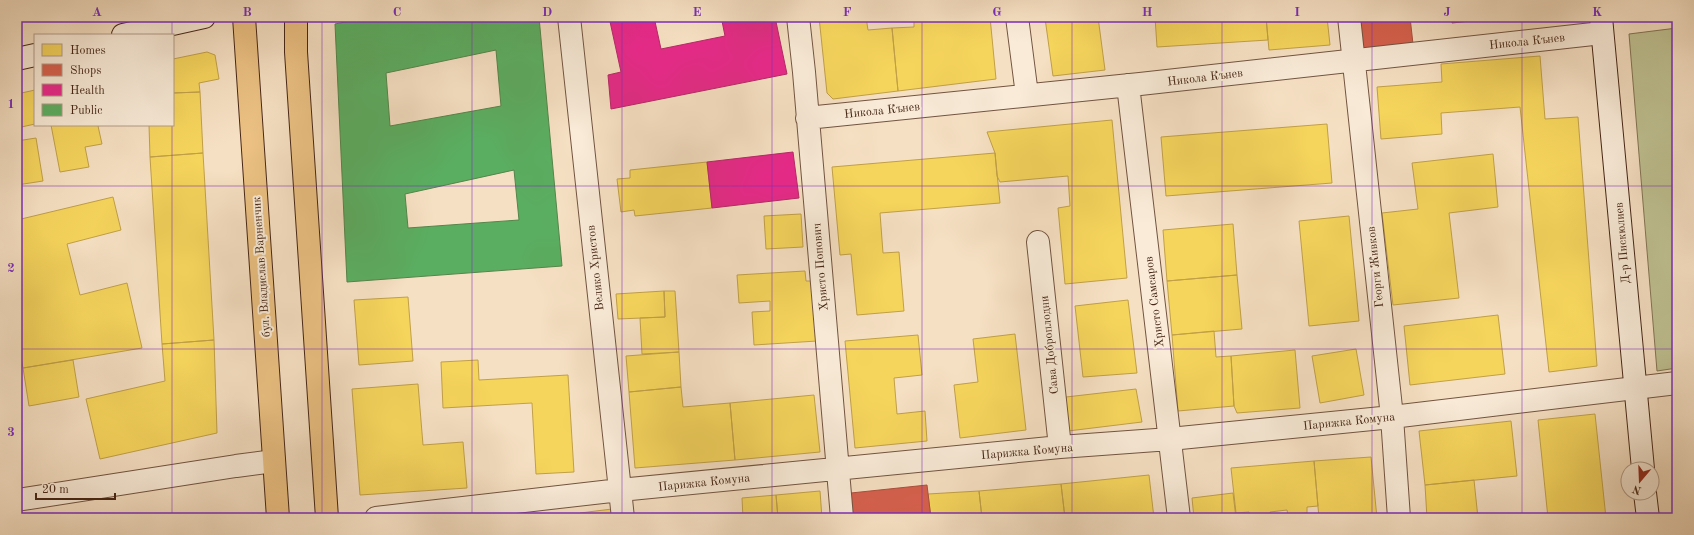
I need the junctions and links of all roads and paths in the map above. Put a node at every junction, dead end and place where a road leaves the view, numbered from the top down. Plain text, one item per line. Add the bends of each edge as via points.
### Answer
1 (204, 17) edge
2 (244, 17) edge
3 (296, 17) edge
4 (569, 17) edge
5 (798, 17) edge
6 (1017, 17) edge
7 (1348, 17) edge
8 (1602, 25) edge
9 (128, 34) edge
10 (34, 55) edge
11 (17, 59) edge
12 (1352, 60) junction
13 (1128, 85) junction
14 (1027, 95) junction
15 (807, 118) junction
16 (1038, 242) dead end
17 (1677, 383) edge
18 (1636, 388) junction
19 (1392, 416) junction
20 (1170, 439) junction
21 (1060, 447) junction
22 (274, 461) junction
23 (1642, 461) edge
24 (838, 469) junction
25 (620, 490) junction
26 (17, 500) edge
27 (1646, 501) edge
28 (278, 518) edge
29 (327, 518) edge
30 (376, 518) edge
31 (623, 518) edge
32 (842, 518) edge
33 (1179, 518) edge
34 (1399, 518) edge
35 (1648, 518) edge

1 - 9 street
2 - 22 main road, бул. Владислав Варненчик
3 - 29 main road via 296,52
4 - 25 street, Велико Христов
5 - 15 street, Христо Попович
6 - 14 street
7 - 12 street, Георги Живков
8 - 12 street, Никола Кънев
8 - 18 street, Д-р Пискюлиев
10 - 11 street
12 - 13 street, Никола Кънев
12 - 19 street, Георги Живков
13 - 14 street, Никола Кънев
13 - 20 street, Христо Самсаров
14 - 15 street, Никола Кънев
15 - 24 street, Христо Попович
16 - 21 street, Сава Доброплодни
17 - 18 street, Парижка Комуна
18 - 19 street, Парижка Комуна
18 - 23 street, Д-р Пискюлиев
19 - 20 street, Парижка Комуна
19 - 34 street, Георги Живков
20 - 21 street, Парижка Комуна
20 - 33 street, Христо Самсаров
21 - 24 street, Парижка Комуна
22 - 26 street
22 - 28 main road, бул. Владислав Варненчик
24 - 25 street, Парижка Комуна
24 - 32 street, Христо Попович
25 - 30 street, Парижка Комуна
25 - 31 street, Велико Христов
27 - 35 street

